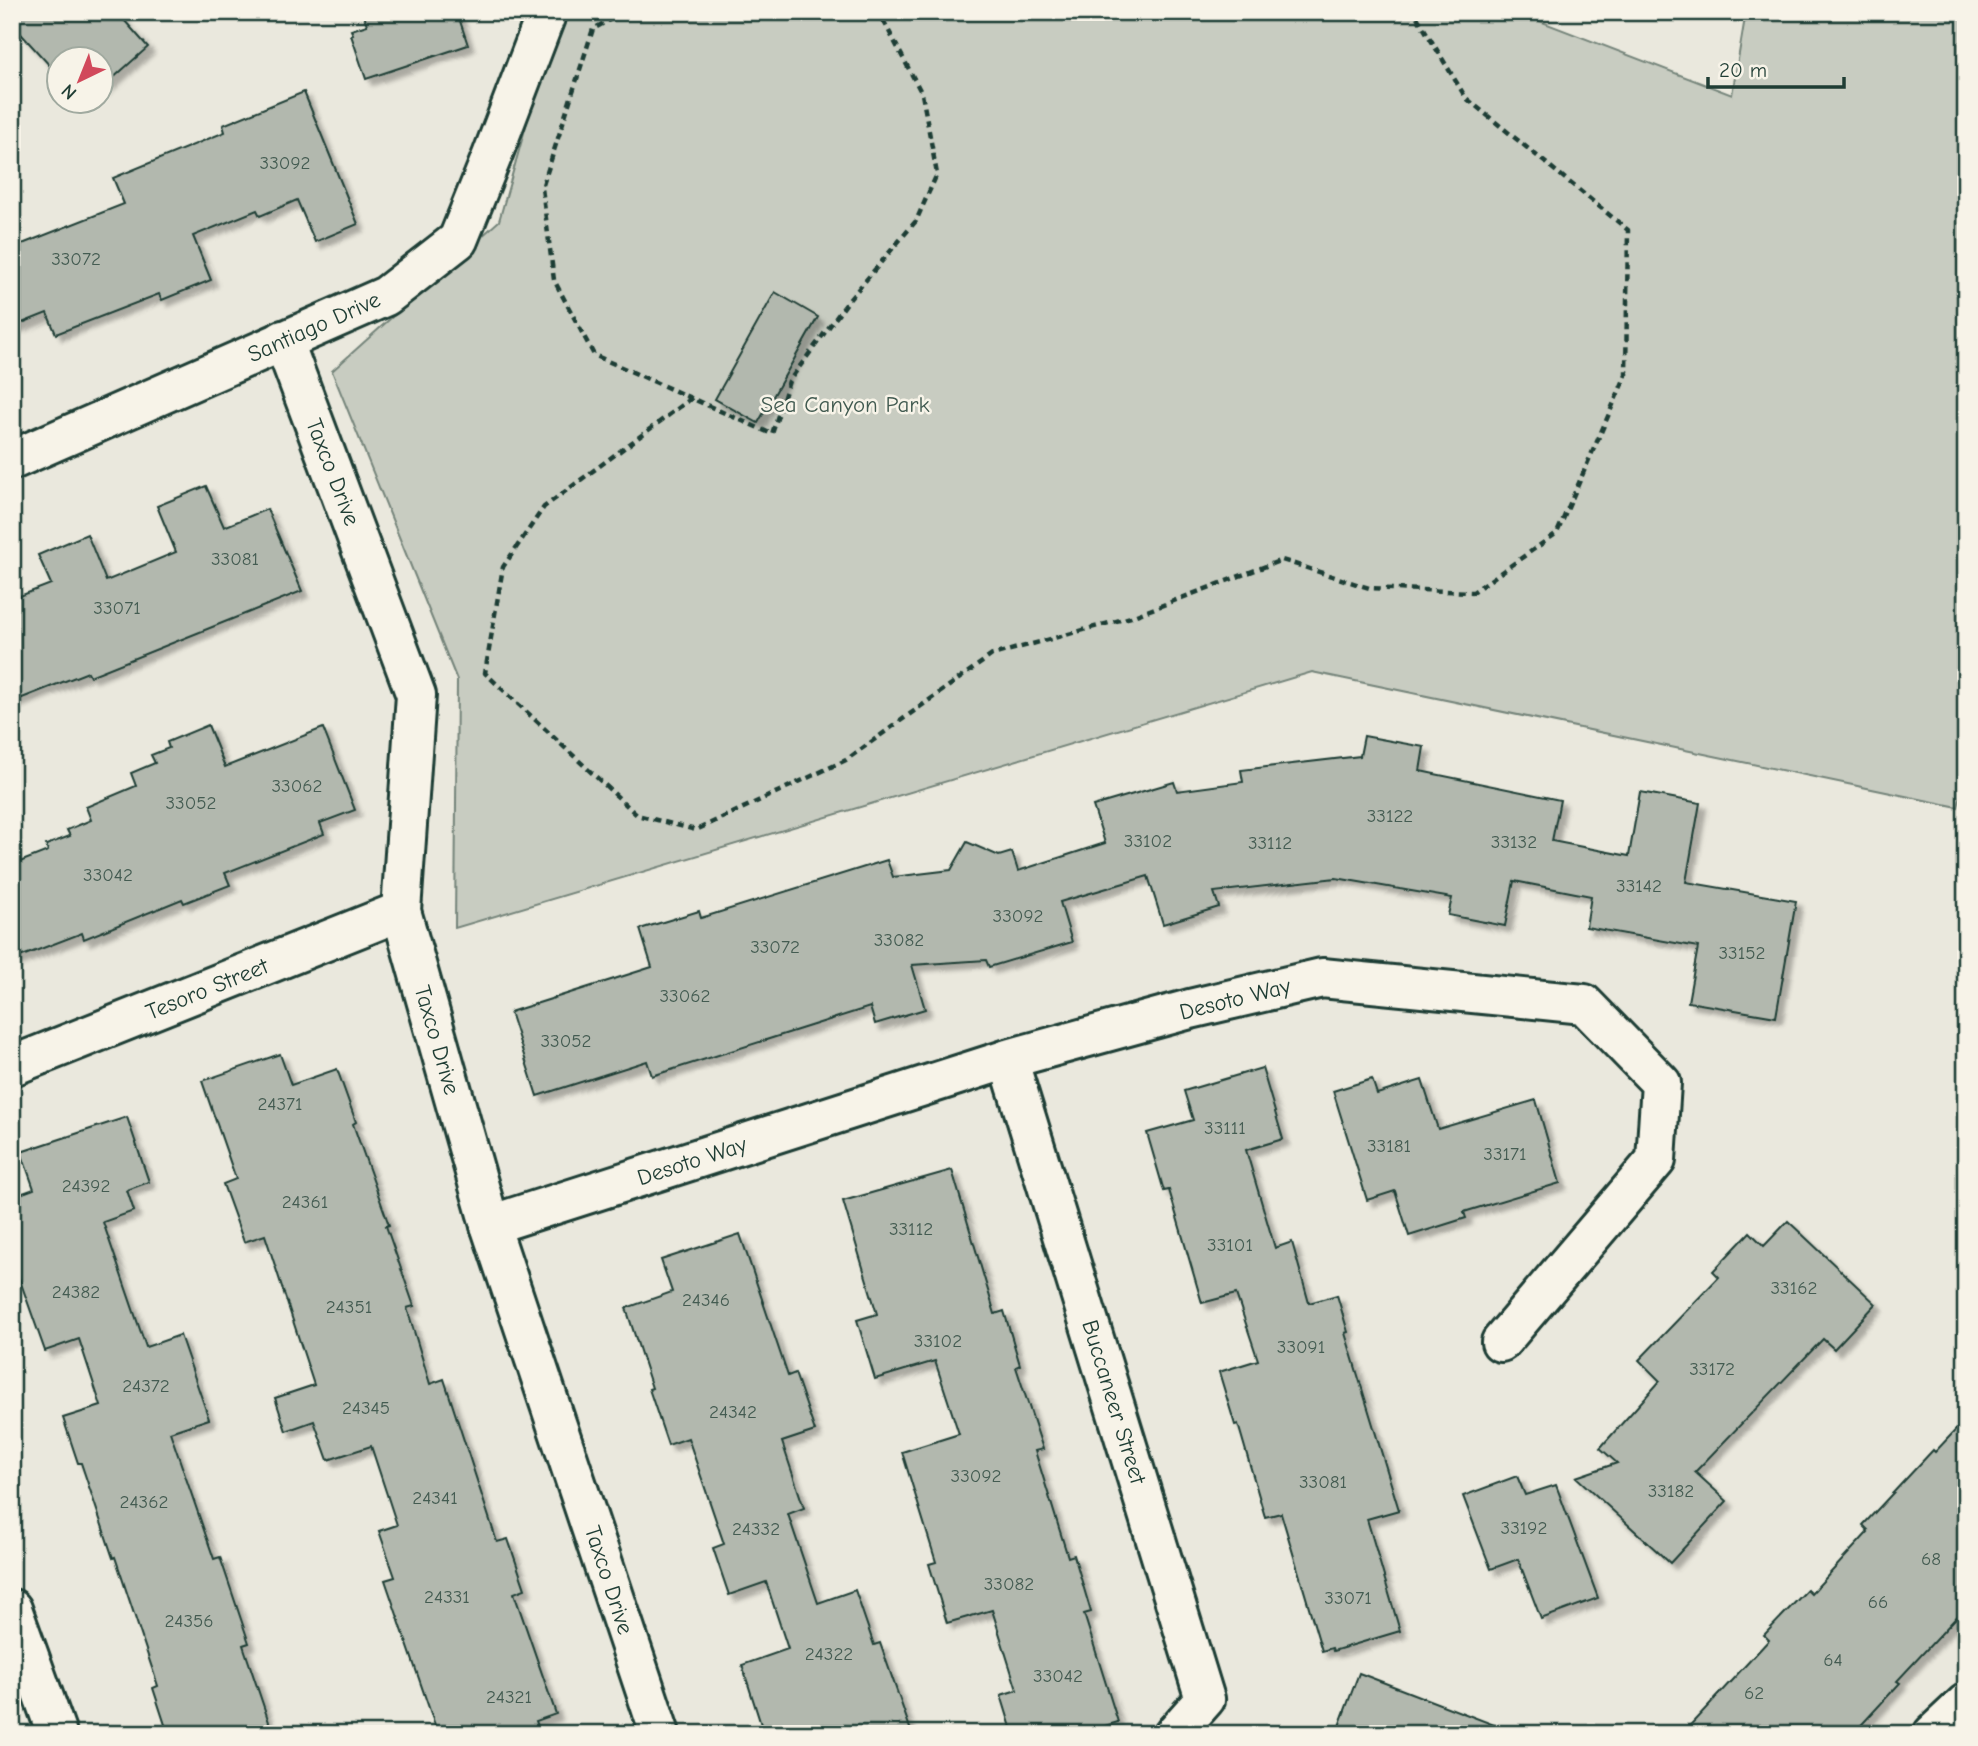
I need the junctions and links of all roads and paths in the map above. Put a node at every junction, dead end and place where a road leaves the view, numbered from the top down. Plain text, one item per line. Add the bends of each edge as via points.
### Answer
1 (547, 12) edge
2 (624, 12) edge
3 (879, 12) edge
4 (1414, 12) edge
5 (283, 340) junction
6 (692, 398) junction
7 (12, 460) edge
8 (401, 911) junction
9 (1008, 1059) junction
10 (12, 1066) edge
11 (490, 1225) junction
12 (1501, 1342) dead end
13 (12, 1609) edge
14 (1966, 1703) edge
15 (57, 1734) edge
16 (660, 1734) edge
17 (1174, 1734) edge
18 (1933, 1734) edge

1 - 5 street, Santiago Drive via 457,240 386,296
2 - 6 path via 593,29 542,188 554,280 594,355
3 - 6 path via 922,94 937,174 916,221 789,381 772,434
4 - 6 path via 1466,98 1628,230 1626,375 1558,534 1473,592 1369,588 1282,560 1131,617 992,655 846,760 696,830 637,815 485,673 503,567 544,507
5 - 7 street, Santiago Drive
5 - 8 street, Taxco Drive via 416,695
8 - 10 street, Tesoro Street
8 - 11 street, Taxco Drive
9 - 11 street, Desoto Way
9 - 12 street, Desoto Way via 1322,978 1584,1004 1661,1083 1656,1160
9 - 17 street, Buccaneer Street via 1205,1699
11 - 16 street, Taxco Drive
13 - 15 street
14 - 18 street

